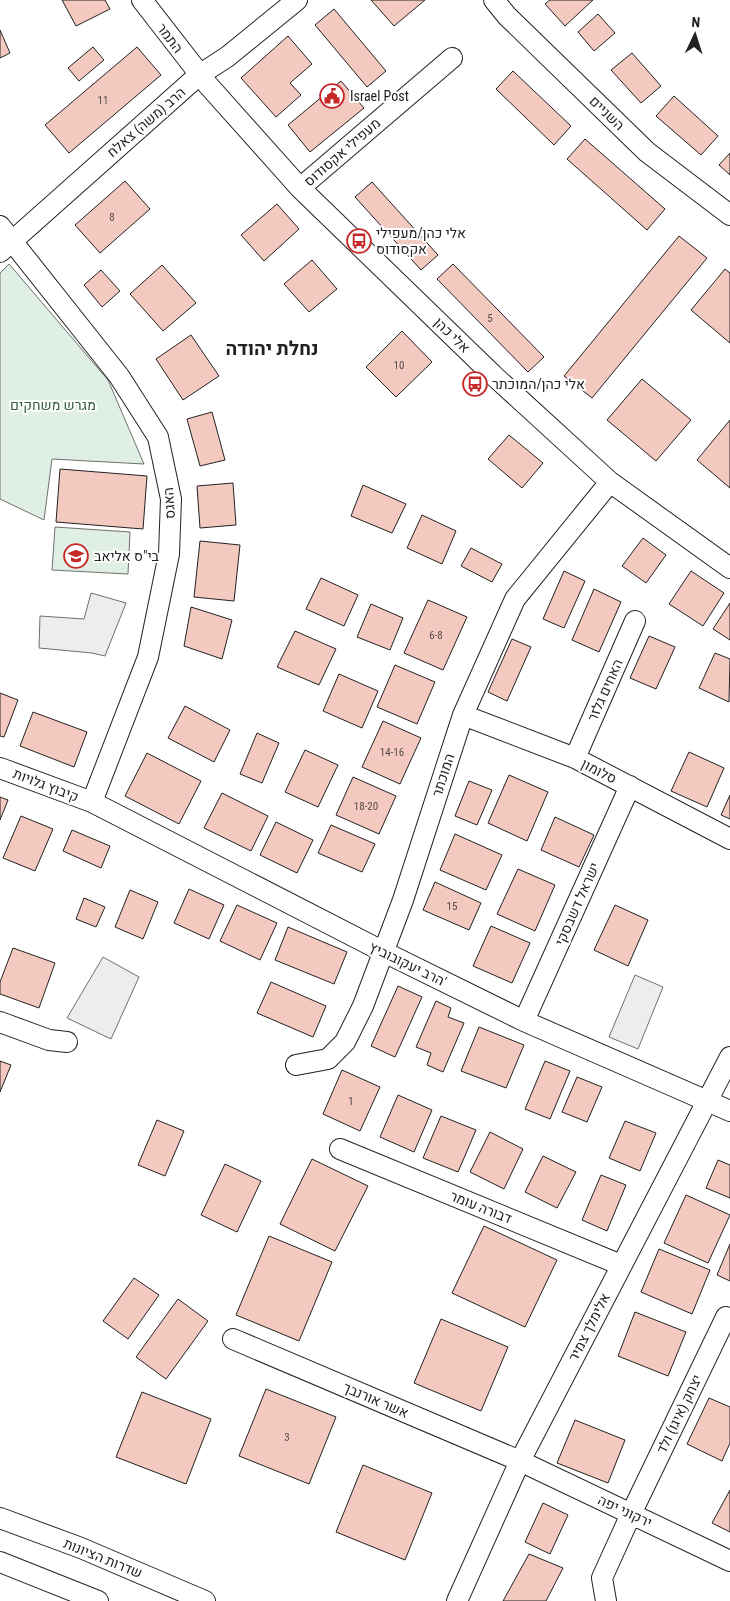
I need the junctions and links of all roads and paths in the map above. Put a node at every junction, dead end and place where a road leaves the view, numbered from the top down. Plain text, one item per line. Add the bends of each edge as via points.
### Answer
1 (142, 0) edge
2 (297, 0) edge
3 (494, 0) edge
4 (452, 58) dead end
5 (200, 75) junction
6 (300, 188) junction
7 (730, 215) edge
8 (4, 239) edge
9 (610, 482) junction
10 (730, 568) edge
11 (635, 620) dead end
12 (462, 715) junction
13 (574, 758) junction
14 (0, 768) edge
15 (630, 786) junction
16 (92, 802) junction
17 (730, 839) edge
18 (384, 952) junction
19 (524, 1021) junction
20 (0, 1022) edge
21 (67, 1042) dead end
22 (730, 1056) edge
23 (296, 1065) dead end
24 (707, 1102) junction
25 (730, 1111) edge
26 (340, 1149) dead end
27 (621, 1265) junction
28 (730, 1319) edge
29 (233, 1339) dead end
30 (520, 1461) junction
31 (631, 1514) junction
32 (0, 1518) edge
33 (730, 1561) edge
34 (0, 1562) edge
35 (98, 1601) edge
36 (204, 1601) edge
37 (457, 1601) edge
38 (606, 1601) edge

1 - 5 street, התמר
2 - 5 street, הרב (משה) צאלח
3 - 7 street, השניים via 647,152
4 - 6 street, מעפילי אקסודוס
5 - 6 street, אלי כהן
5 - 8 street, הרב (משה) צאלח
6 - 9 street, אלי כהן
8 - 16 street, האגס via 119,376 158,438 171,499 169,554 148,657
9 - 10 street, אלי כהן
9 - 12 street, המוכתר via 515,599
11 - 13 street, האחים גלזר
12 - 13 street, סלומון
12 - 18 street, המוכתר
13 - 15 street, סלומון
14 - 16 street, קיבוץ גלויות
15 - 17 street, סלומון
15 - 19 street, ישראל דשבסקי
16 - 18 street, הרב יעקובוביץ'
18 - 19 street, הרב יעקובוביץ'
18 - 23 street, המוכתר via 345,1042 328,1059
19 - 24 street, הרב יעקובוביץ'
20 - 21 street via 49,1040
22 - 24 street, אלימלך צמיר
24 - 25 street, הרב יעקובוביץ'
24 - 27 street, אלימלך צמיר
26 - 27 street, דבורה עומר
27 - 30 street, אלימלך צמיר
28 - 31 street, יצחק (איגו) ולד via 726,1317
29 - 30 street, אשר אורנבך
30 - 31 street, ירקוני יפה
30 - 37 street, אלימלך צמיר
31 - 33 street, ירקוני יפה
31 - 38 street via 602,1578
32 - 36 street, שדרות הציונות via 81,1548
34 - 35 street

